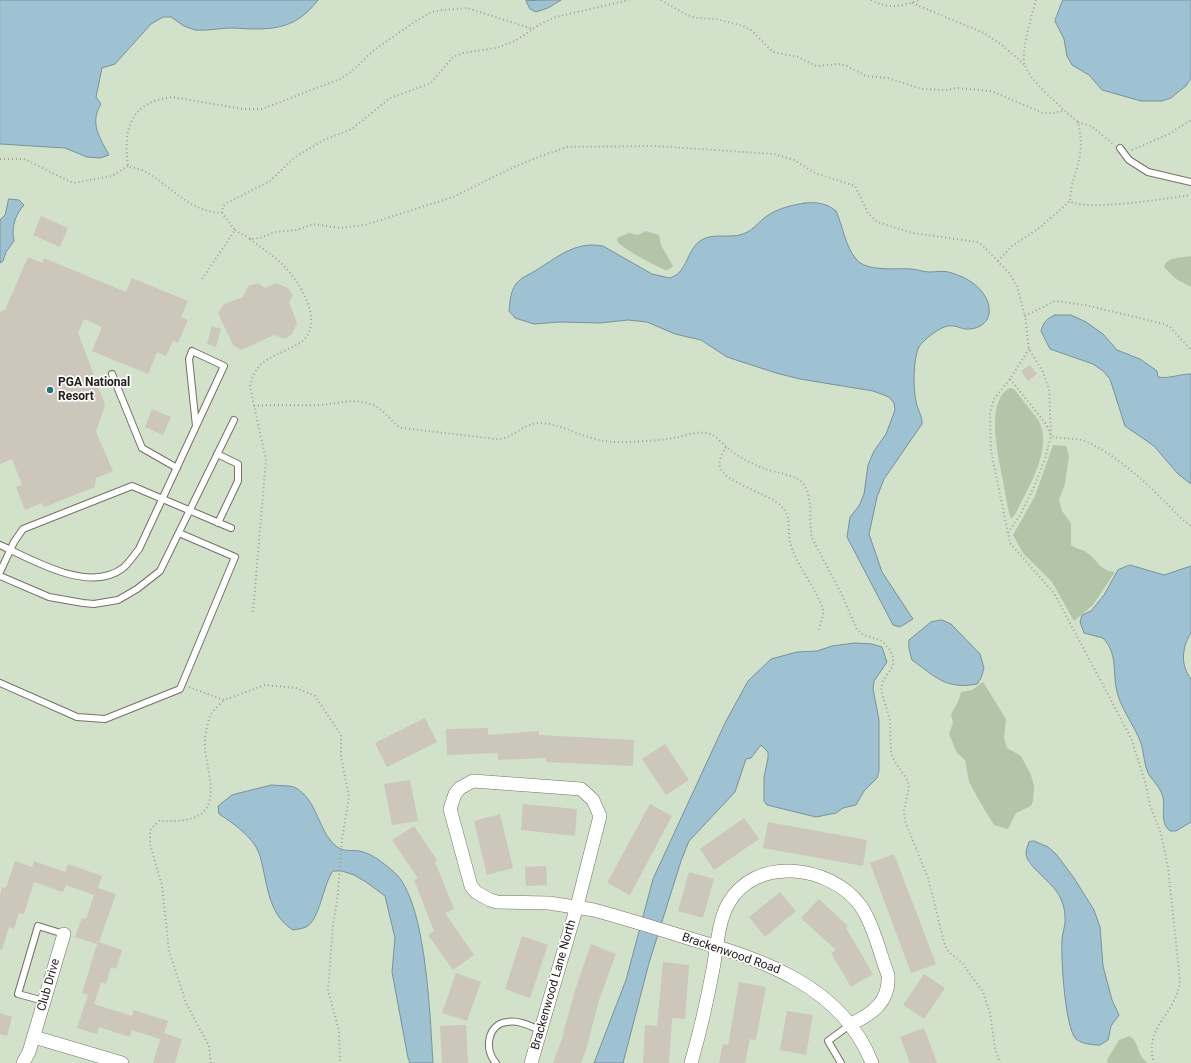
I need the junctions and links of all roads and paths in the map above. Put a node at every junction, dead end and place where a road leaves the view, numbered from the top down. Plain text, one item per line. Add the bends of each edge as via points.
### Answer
1 (629, 0) edge
2 (661, 0) edge
3 (871, 0) edge
4 (919, 0) edge
5 (1036, 0) edge
6 (912, 3) junction
7 (533, 29) junction
8 (1024, 65) junction
9 (1064, 110) junction
10 (1191, 120) edge
11 (1078, 122) junction
12 (1120, 148) junction
13 (0, 159) edge
14 (128, 166) junction
15 (1191, 182) edge
16 (1191, 195) edge
17 (1070, 201) junction
18 (222, 213) junction
19 (235, 230) junction
20 (250, 239) junction
21 (998, 261) junction
22 (202, 279) dead end
23 (1025, 316) junction
24 (1029, 349) junction
25 (1191, 350) edge
26 (112, 374) dead end
27 (1010, 379) junction
28 (254, 406) junction
29 (234, 420) dead end
30 (196, 426) junction
31 (1051, 436) junction
32 (726, 447) junction
33 (217, 454) junction
34 (177, 468) junction
35 (162, 499) junction
36 (190, 511) junction
37 (218, 523) junction
38 (1191, 526) edge
39 (231, 528) dead end
40 (1008, 532) junction
41 (179, 533) junction
42 (0, 545) edge
43 (10, 550) junction
44 (0, 572) edge
45 (0, 576) edge
46 (253, 612) dead end
47 (818, 631) dead end
48 (0, 683) edge
49 (182, 685) junction
50 (224, 700) junction
51 (577, 906) junction
52 (64, 934) joint
53 (718, 947) junction
54 (44, 1001) junction
55 (850, 1024) junction
56 (540, 1030) junction
57 (34, 1037) junction
58 (100, 1060) edge
59 (23, 1063) edge
60 (122, 1063) edge
61 (211, 1063) edge
62 (340, 1063) edge
63 (496, 1063) edge
64 (531, 1063) edge
65 (691, 1063) edge
66 (841, 1063) edge
67 (872, 1063) edge
68 (1000, 1063) edge
69 (1154, 1063) edge

1 - 7 path via 556,17
2 - 9 path via 691,16 743,26 773,52 798,57 816,66 840,64 866,76 888,78 922,88 991,91 1044,113
3 - 6 path via 887,7
4 - 6 path
5 - 8 path via 1025,44
6 - 8 path via 984,33
7 - 14 path via 467,8 442,10 432,12 416,21 340,78 262,109 243,110 172,97 154,101 145,105 130,124 126,140
7 - 18 path via 496,48 453,57 431,83 390,98 352,129 324,140 295,157 270,181 223,206
8 - 9 path
9 - 11 path
10 - 12 path via 1133,150
11 - 12 path via 1091,126
11 - 17 path via 1081,154 1070,192
12 - 15 lane via 1129,160 1148,172
13 - 14 path via 24,159 73,183 112,176
14 - 18 path via 145,172 207,212
16 - 17 path via 1147,202 1085,206
17 - 21 path via 1038,229 1012,246
18 - 19 path
19 - 20 path
19 - 22 path
20 - 21 path via 313,224 346,227 378,221 453,198 516,166 567,147 654,146 788,157 815,173 855,186 868,213 877,222 913,233 977,242
20 - 28 path via 284,266 295,280 305,297 312,323 304,340 257,367 250,387
21 - 23 path via 1017,286
23 - 24 path
23 - 25 path via 1055,301 1085,305 1164,324 1170,327
24 - 27 path
24 - 31 path via 1043,372 1049,389
26 - 34 lane via 142,448
27 - 31 path via 1046,424
27 - 40 path via 994,399 989,433 990,451
28 - 32 path via 322,405 359,401 386,413 396,426 413,430 502,439 540,423 568,430 589,439 616,442 710,434
28 - 46 path via 266,460
29 - 33 lane
30 - 30 lane via 224,366 192,351 189,359
30 - 34 lane
31 - 38 path via 1085,441 1099,448 1136,475 1163,499 1181,520
31 - 40 path via 1034,487
32 - 47 path via 719,463 723,472 744,486 774,499 786,512 790,542 823,612
32 - 68 path via 752,463 771,472 794,478 804,485 810,505 812,538 857,630 882,641 890,650 893,666 883,681 881,694 890,720 893,758 908,781 905,821 928,878 945,946 969,971 987,1001
33 - 36 lane
33 - 37 lane via 238,464 238,481
34 - 35 lane
35 - 36 lane
35 - 43 lane via 132,486 23,529
35 - 43 lane via 139,549 122,568 104,576 88,578 65,574
36 - 37 lane
36 - 41 lane
37 - 39 lane
40 - 69 path via 1010,543 1054,593 1116,712 1126,726 1161,834 1168,867 1180,981 1176,999 1153,1035 1151,1049
41 - 45 lane via 160,571 118,600 94,604 74,602 50,597
41 - 49 lane via 235,557
42 - 43 lane
43 - 44 lane
48 - 49 lane via 77,717 106,719 180,689
49 - 50 path
50 - 61 path via 210,715 205,748 212,785 203,813 177,821 159,821 150,830 150,844 162,886 169,950 186,1004 209,1046
50 - 62 path via 265,685 296,688 315,696 341,735 341,756 349,797 342,839 328,990 339,1031
51 - 51 street, Brackenwood Lane North via 497,902 476,892 471,886 451,817 451,802 460,788 473,781 580,789 588,794 600,816
51 - 53 street, Brackenwood Road
51 - 56 street, Brackenwood Lane North
52 - 54 street, Club Drive
52 - 54 lane via 38,926 18,994
53 - 55 street, Brackenwood Road via 766,963 797,979 824,998
53 - 55 street via 722,920 728,904 737,891 749,881 763,875 790,871 815,874 832,881 850,894 865,912 888,975 887,991 879,1006
53 - 65 street via 704,1016
54 - 57 street, Club Drive
55 - 66 lane via 828,1041
55 - 67 street, Brackenwood Road via 860,1037
56 - 63 lane via 517,1022 500,1024 488,1042 490,1054
56 - 64 street, Brackenwood Lane North
57 - 58 street
57 - 59 street, Club Drive
58 - 60 street

